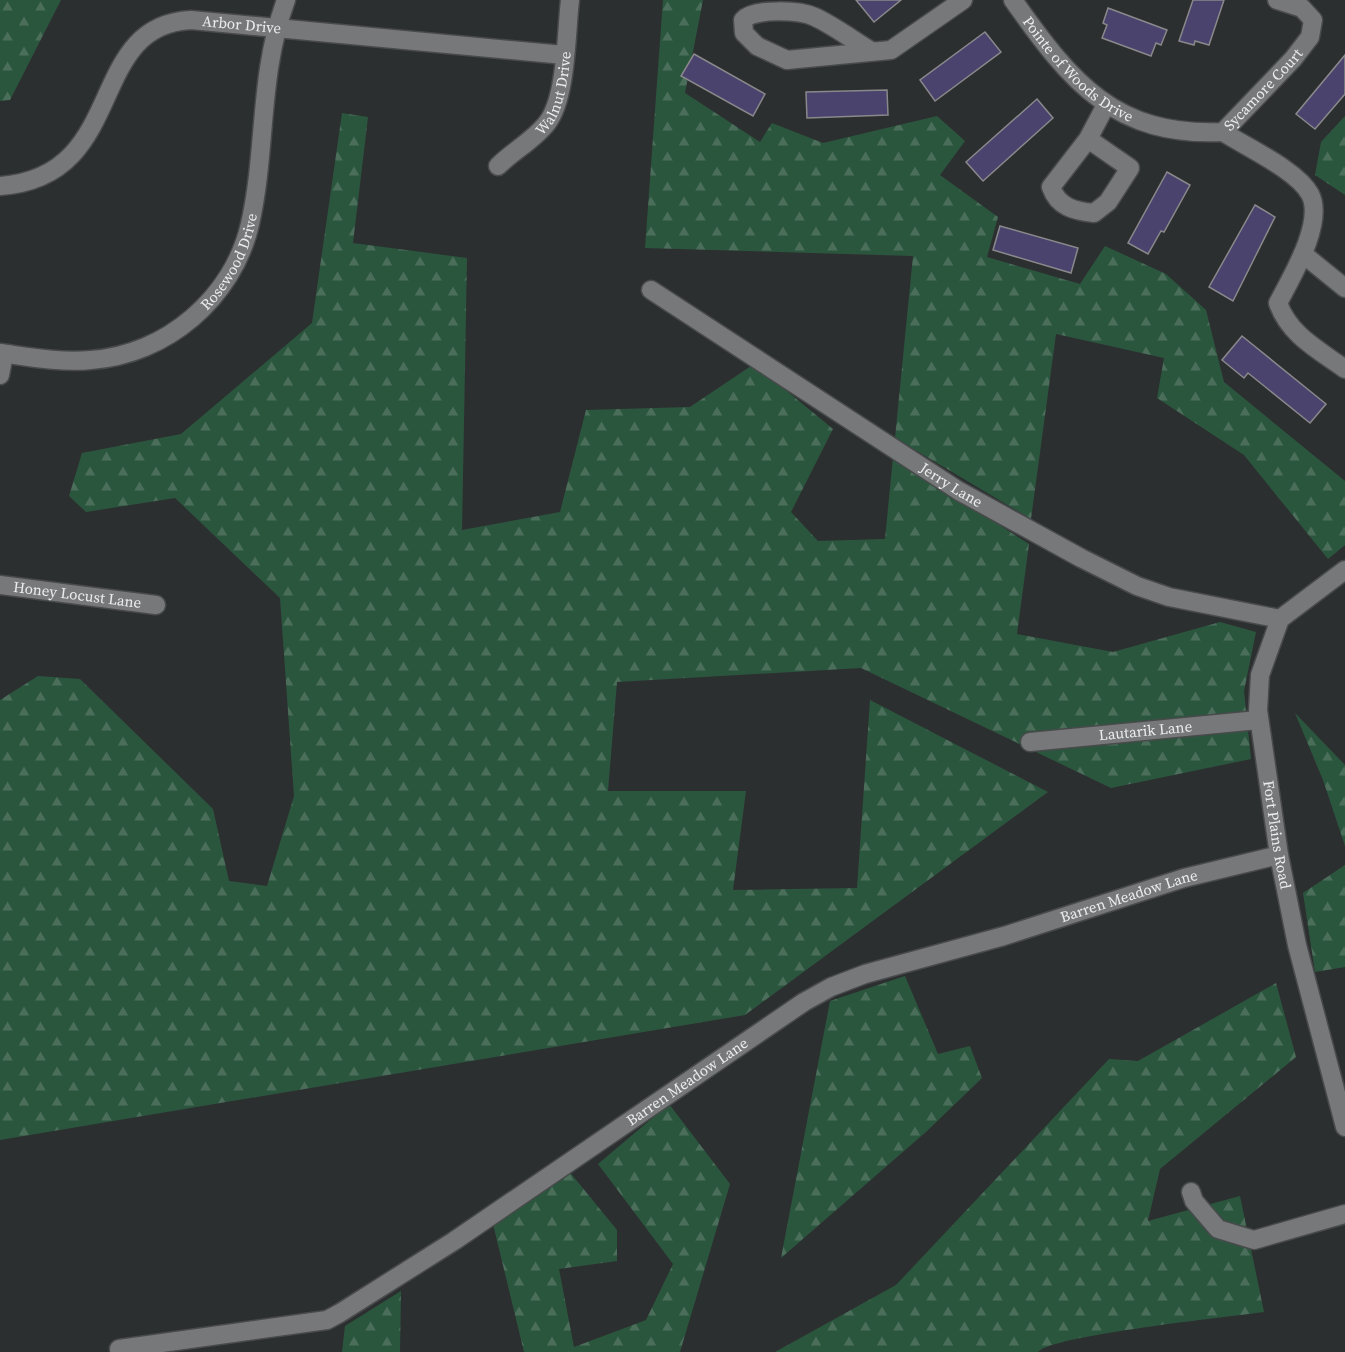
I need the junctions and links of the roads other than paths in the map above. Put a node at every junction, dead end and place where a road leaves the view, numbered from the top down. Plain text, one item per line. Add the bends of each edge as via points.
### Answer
1 (286, 0) edge
2 (570, 0) edge
3 (963, 0) edge
4 (1013, 0) edge
5 (1277, 0) edge
6 (276, 27) junction
7 (871, 51) junction
8 (564, 55) junction
9 (1106, 105) junction
10 (1153, 127) joint
11 (1223, 132) junction
12 (1088, 139) dead end
13 (498, 166) dead end
14 (0, 186) edge
15 (1303, 254) junction
16 (1345, 288) edge
17 (651, 290) dead end
18 (2, 354) edge
19 (1345, 369) edge
20 (0, 375) edge
21 (1345, 570) edge
22 (0, 585) edge
23 (156, 605) dead end
24 (1280, 619) junction
25 (1258, 720) junction
26 (1030, 742) dead end
27 (1280, 855) junction
28 (1345, 1127) edge
29 (1191, 1192) dead end
30 (1345, 1214) edge
31 (119, 1349) dead end

1 - 6 street, Rosewood Drive
2 - 8 street, Walnut Drive
3 - 7 street via 891,50
4 - 9 street, Pointe of Woods Drive via 1070,72
5 - 11 street, Sycamore Court via 1302,8 1313,20 1311,37
6 - 8 street, Arbor Drive
6 - 14 street, Arbor Drive via 190,20 153,30 125,58 76,152 40,178
6 - 18 street, Rosewood Drive via 266,76 250,225 235,264 214,297 174,332 131,353 90,360
7 - 7 street via 813,16 758,11 743,20 744,33 757,46 787,60
8 - 13 street, Walnut Drive via 560,93 551,117
9 - 10 street, Pointe of Woods Drive
9 - 12 street
10 - 11 street, Sycamore Court via 1192,134
11 - 15 street via 1293,176 1310,194 1314,213
15 - 16 street
15 - 19 street via 1278,303 1284,320
17 - 24 street, Jerry Lane via 959,491 1081,558 1169,597
18 - 20 street
21 - 24 street
22 - 23 street, Honey Locust Lane
24 - 25 street, Fort Plains Road via 1260,675
25 - 26 street, Lautarik Lane
25 - 27 street, Fort Plains Road
27 - 28 street, Fort Plains Road via 1297,945
27 - 31 street, Barren Meadow Lane via 1184,878 831,987 454,1241 327,1320
29 - 30 street via 1218,1229 1254,1240

